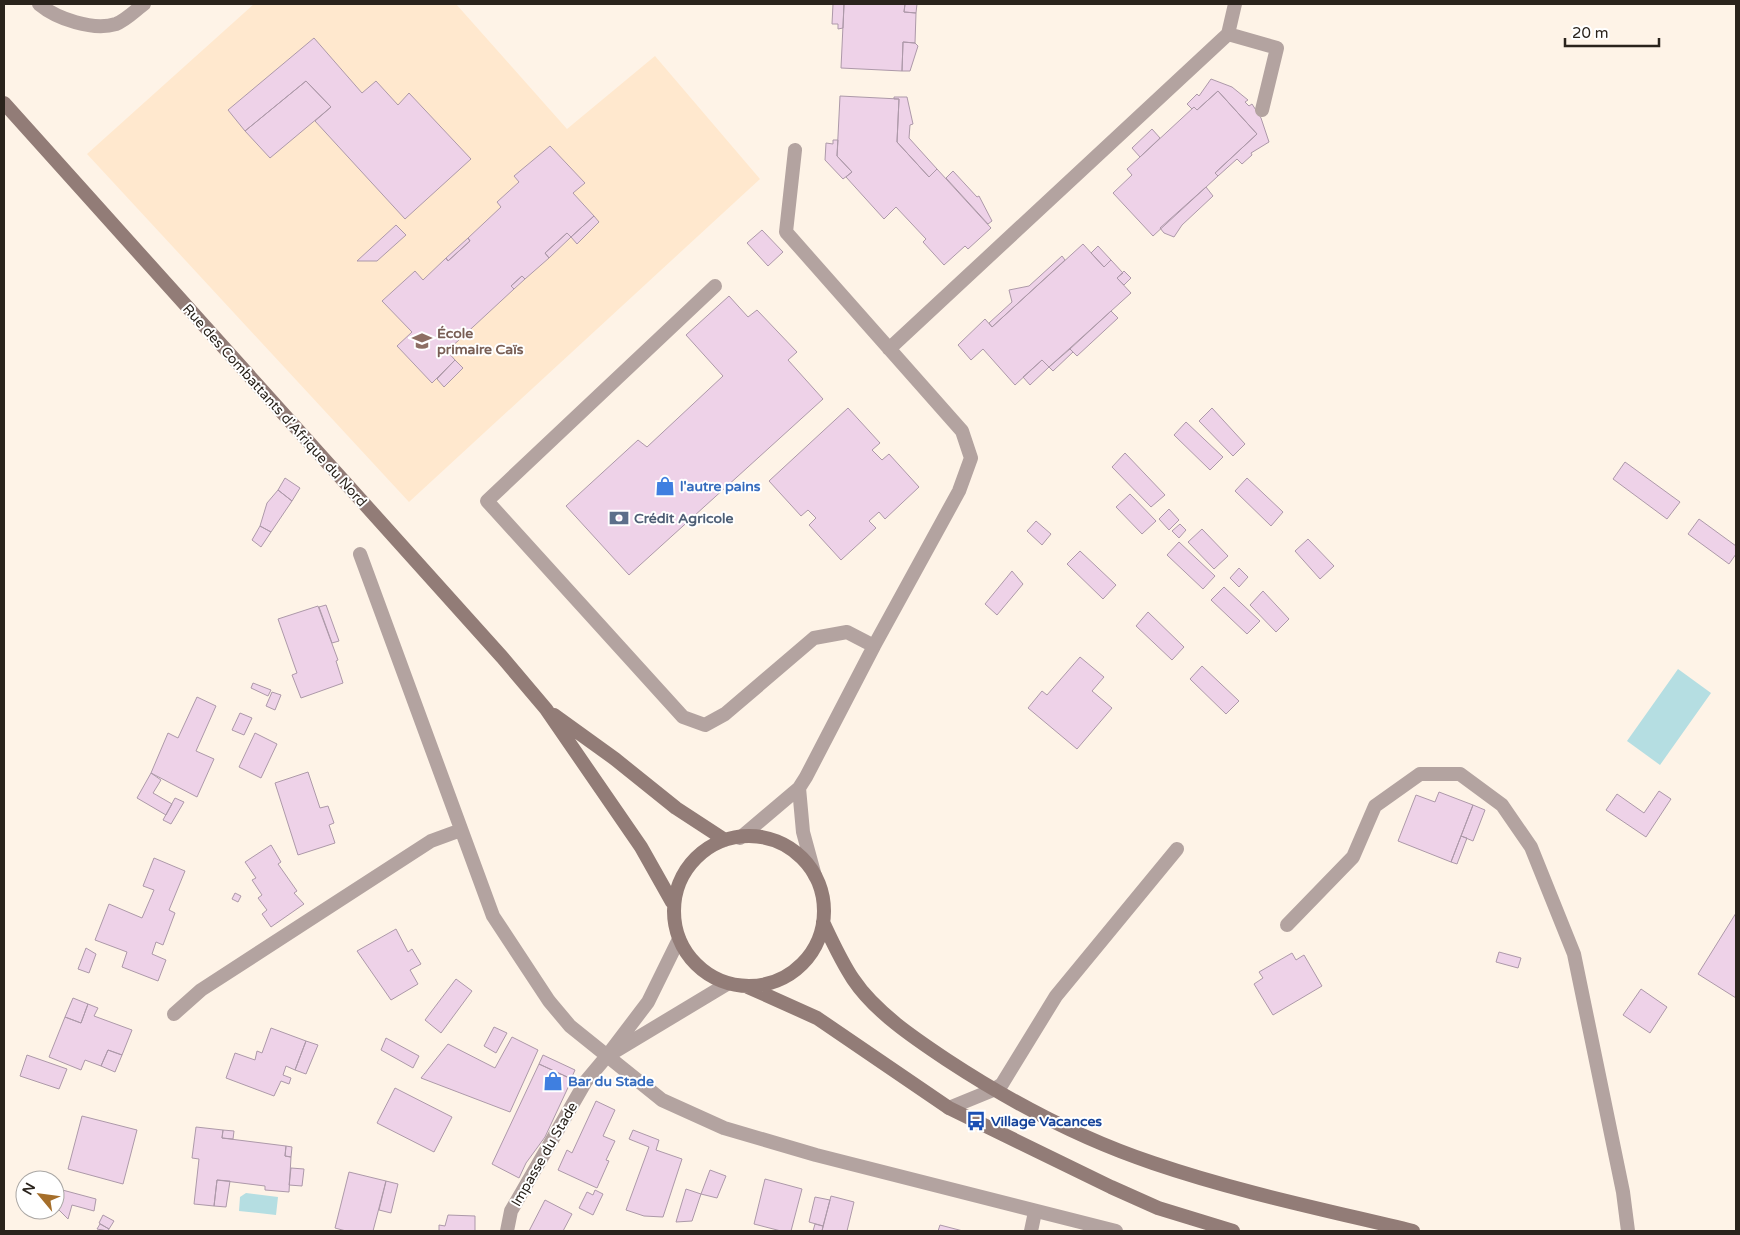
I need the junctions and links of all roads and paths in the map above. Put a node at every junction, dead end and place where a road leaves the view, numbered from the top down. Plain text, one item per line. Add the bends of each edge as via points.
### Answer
1 (40, 4) edge
2 (144, 4) edge
3 (1235, 4) edge
4 (1228, 34) junction
5 (4, 104) edge
6 (1262, 110) dead end
7 (795, 150) dead end
8 (715, 286) dead end
9 (889, 349) junction
10 (360, 554) dead end
11 (874, 646) junction
12 (546, 709) junction
13 (798, 788) junction
14 (461, 830) junction
15 (740, 838) junction
16 (725, 840) junction
17 (1177, 849) dead end
18 (815, 876) junction
19 (672, 902) junction
20 (823, 922) junction
21 (1287, 925) dead end
22 (679, 938) junction
23 (727, 984) junction
24 (748, 987) junction
25 (174, 1014) dead end
26 (607, 1056) junction
27 (993, 1090) junction
28 (949, 1108) junction
29 (1036, 1212) junction
30 (507, 1231) edge
31 (1031, 1231) edge
32 (1116, 1231) edge
33 (1233, 1231) edge
34 (1414, 1231) edge
35 (1628, 1231) edge

1 - 2 street via 90,27 117,24
3 - 4 street
4 - 6 street via 1278,48
4 - 9 street
5 - 12 main road, Rue des Combattants d'Afrique du Nord
7 - 9 street via 786,232
8 - 11 street via 487,501 683,717 705,725 725,714 814,638 847,632
9 - 11 street via 962,431 971,458 959,491
10 - 14 street
11 - 13 street
12 - 16 main road, Rue des Combattants d'Afrique du Nord via 676,808
12 - 19 main road, Rue des Combattants d'Afrique du Nord via 641,847
13 - 15 street
13 - 18 street via 803,832
14 - 25 street via 431,841 201,990
14 - 26 street via 494,916 549,1001 570,1026
15 - 16 main road
15 - 18 main road via 752,836 774,840 794,851
16 - 19 main road via 695,859 682,877
17 - 27 street via 1056,996 1002,1084
18 - 20 main road via 823,900
19 - 22 main road
20 - 24 main road via 814,949 801,965 786,977
20 - 27 main road via 853,980 876,1006 928,1047
21 - 35 street via 1353,857 1374,806 1420,774 1460,774 1502,805 1532,847 1574,954 1623,1192
22 - 23 main road via 696,966
22 - 26 street, Impasse du Stade via 648,1002
23 - 24 main road
23 - 26 street
24 - 28 main road via 817,1018
26 - 29 street via 662,1100 724,1128
26 - 30 street, Impasse du Stade via 586,1081 511,1211
27 - 28 street
27 - 34 main road via 1067,1128 1152,1163 1247,1191
28 - 33 main road via 1158,1208
29 - 31 street
29 - 32 street

